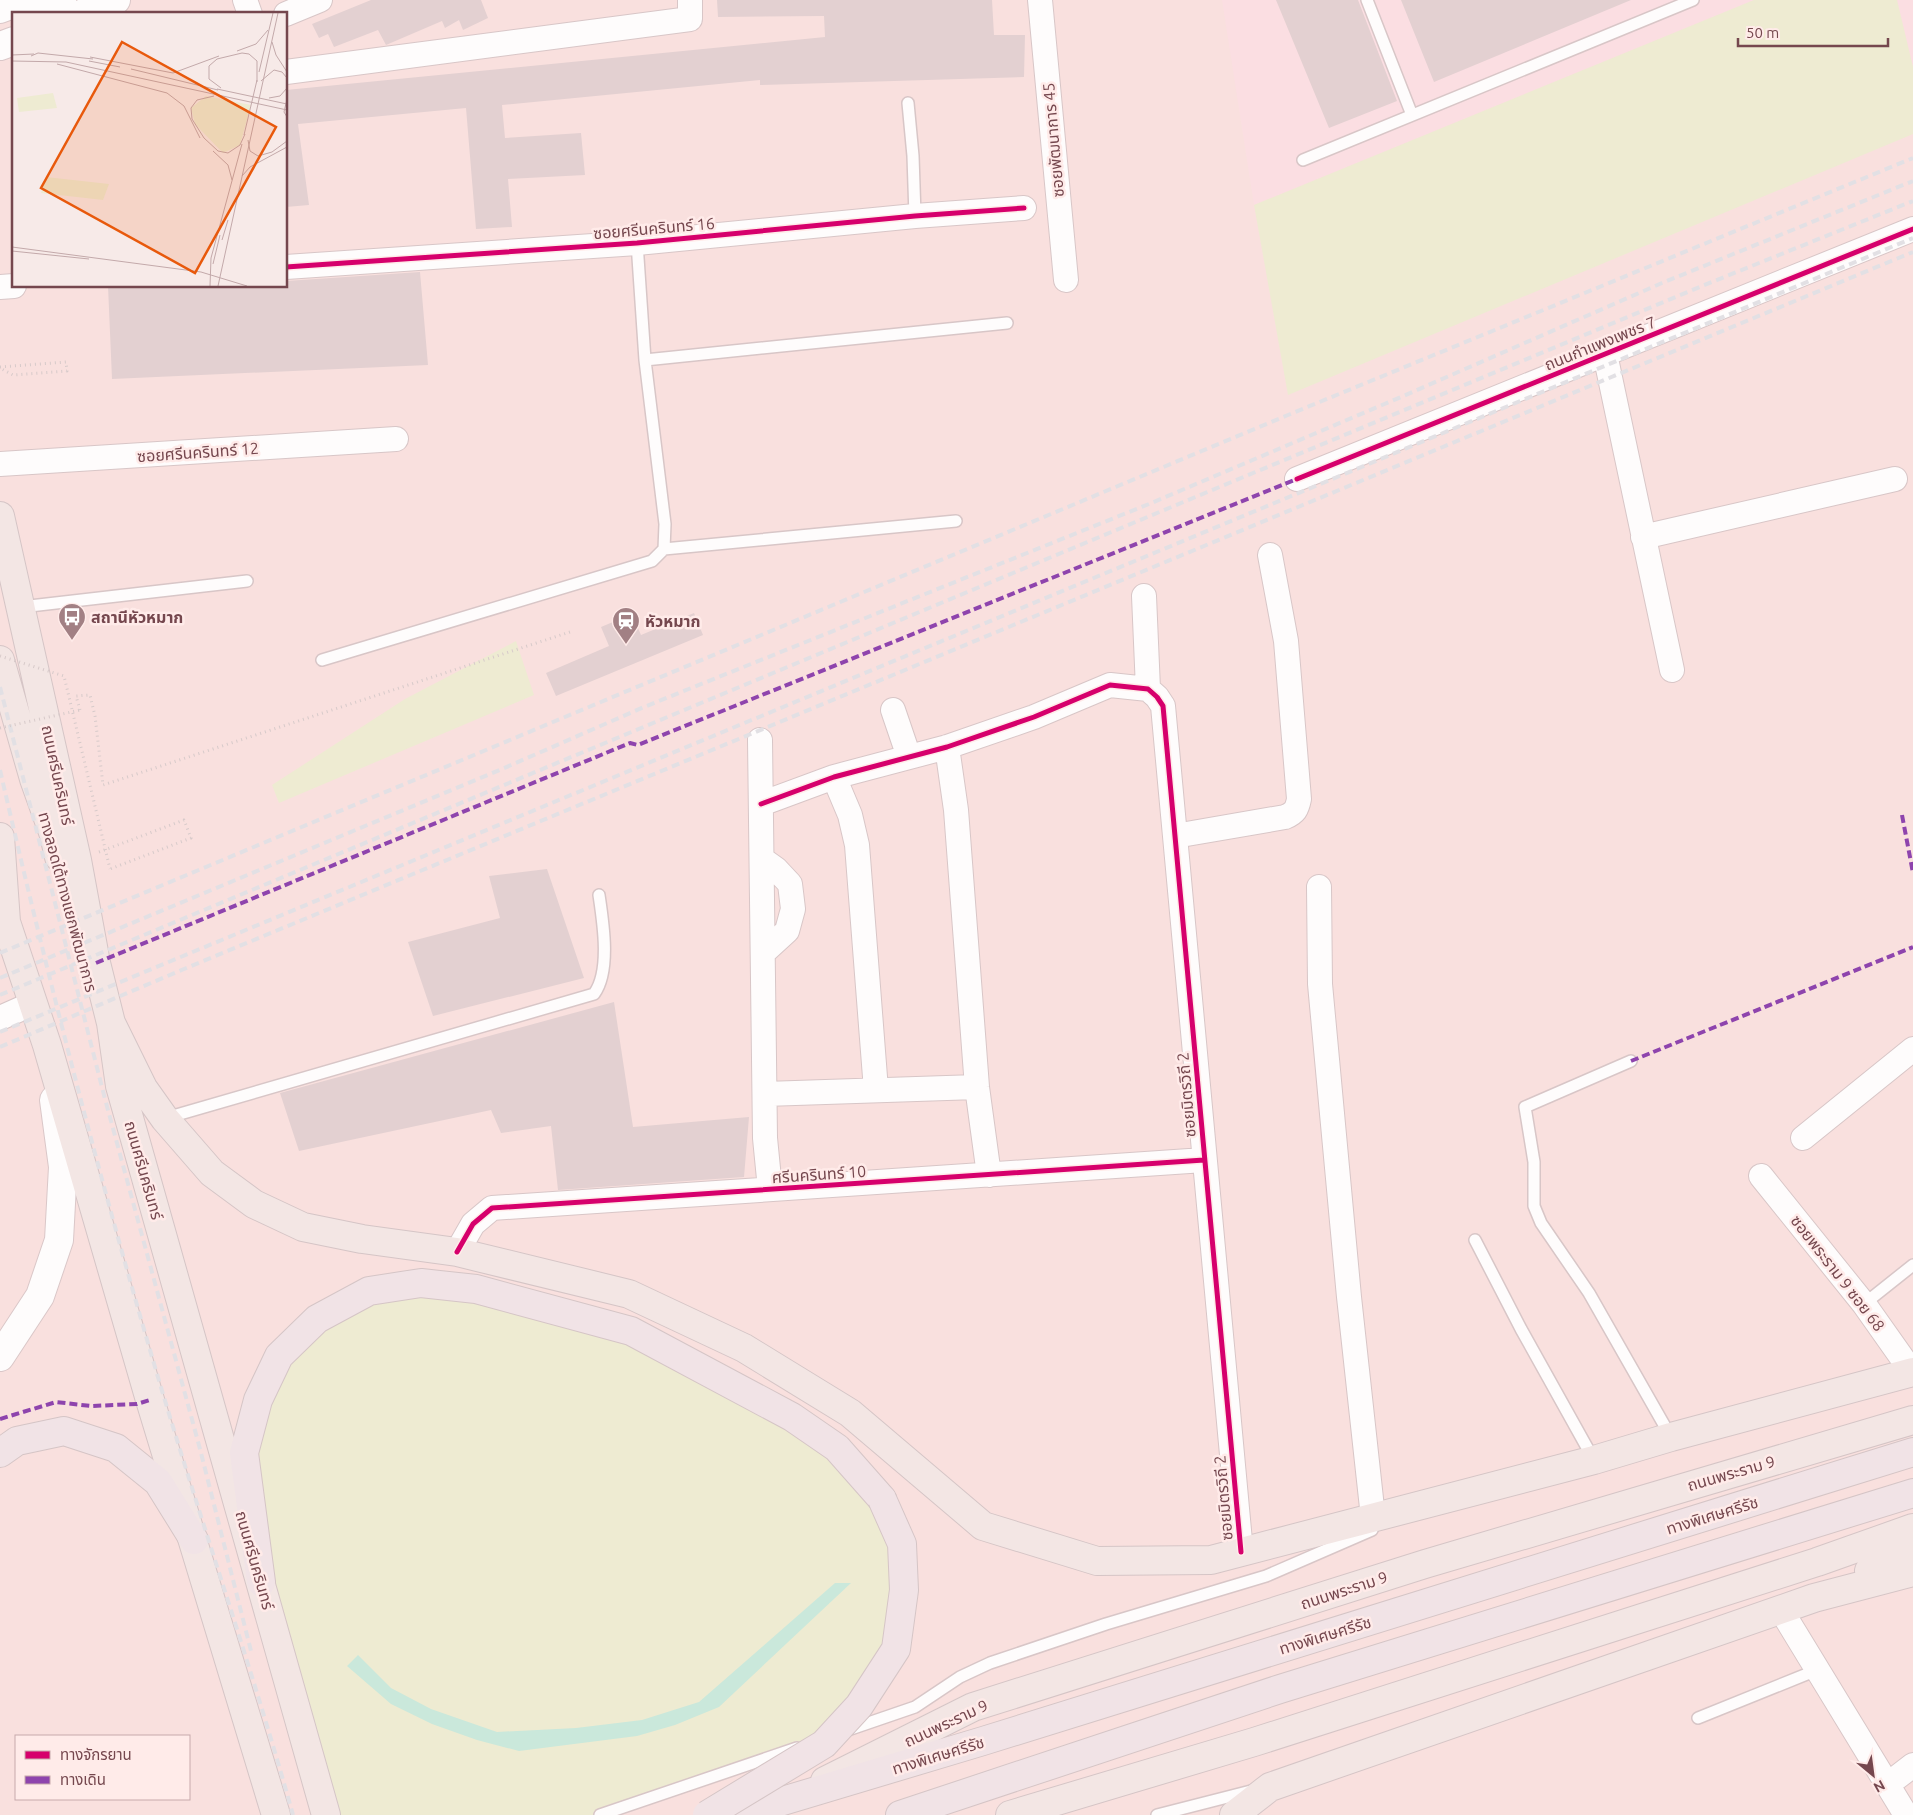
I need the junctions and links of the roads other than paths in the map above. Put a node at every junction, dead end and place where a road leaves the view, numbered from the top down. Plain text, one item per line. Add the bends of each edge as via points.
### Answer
1 (24, 0) edge
2 (62, 0) edge
3 (244, 0) edge
4 (320, 0) edge
5 (690, 0) edge
6 (1040, 0) edge
7 (1367, 0) edge
8 (1693, 0) edge
9 (0, 9) edge
10 (32, 12) edge
11 (249, 12) edge
12 (288, 13) edge
13 (12, 20) edge
14 (0, 24) edge
15 (12, 42) edge
16 (0, 46) edge
17 (288, 72) edge
18 (908, 103) dead end
19 (1412, 115) junction
20 (1303, 160) dead end
21 (1024, 208) dead end
22 (915, 216) junction
23 (1913, 229) edge
24 (637, 243) junction
25 (288, 267) edge
26 (1066, 280) dead end
27 (1007, 323) dead end
28 (1605, 354) junction
29 (645, 360) junction
30 (396, 439) dead end
31 (0, 464) edge
32 (1297, 479) dead end
33 (1895, 480) dead end
34 (0, 516) edge
35 (956, 521) dead end
36 (1643, 537) junction
37 (664, 549) junction
38 (1270, 555) dead end
39 (247, 581) dead end
40 (1144, 596) dead end
41 (20, 608) junction
42 (0, 660) edge
43 (322, 660) dead end
44 (1672, 670) dead end
45 (1152, 693) junction
46 (893, 710) dead end
47 (760, 740) dead end
48 (947, 748) junction
49 (909, 757) junction
50 (834, 777) junction
51 (761, 804) junction
52 (1175, 836) junction
53 (0, 837) edge
54 (762, 859) junction
55 (1319, 887) dead end
56 (599, 895) dead end
57 (5, 929) edge
58 (763, 953) junction
59 (34, 1004) junction
60 (0, 1018) edge
61 (111, 1023) junction
62 (47, 1045) junction
63 (1913, 1049) edge
64 (1631, 1061) dead end
65 (120, 1086) junction
66 (977, 1087) junction
67 (876, 1090) junction
68 (764, 1094) junction
69 (164, 1119) junction
70 (1803, 1138) dead end
71 (1204, 1160) junction
72 (989, 1175) junction
73 (1761, 1176) dead end
74 (770, 1189) junction
75 (1475, 1240) dead end
76 (457, 1252) junction
77 (1913, 1265) edge
78 (1864, 1304) junction
79 (0, 1358) edge
80 (1912, 1372) edge
81 (1913, 1420) edge
82 (1671, 1436) junction
83 (1913, 1452) edge
84 (0, 1453) edge
85 (1594, 1460) junction
86 (1913, 1494) edge
87 (1448, 1497) junction
88 (1373, 1517) junction
89 (1913, 1528) edge
90 (194, 1540) junction
91 (1913, 1550) edge
92 (1241, 1552) junction
93 (1913, 1572) edge
94 (261, 1582) junction
95 (1814, 1598) junction
96 (1781, 1610) junction
97 (1817, 1670) junction
98 (1698, 1718) dead end
99 (1913, 1764) edge
100 (1887, 1785) junction
101 (1270, 1787) junction
102 (789, 1799) junction
103 (276, 1815) edge
104 (326, 1815) edge
105 (600, 1815) edge
106 (707, 1815) edge
107 (736, 1815) edge
108 (900, 1815) edge
109 (1010, 1815) edge
110 (1157, 1815) edge
111 (1234, 1815) edge
112 (1906, 1815) edge

1 - 9 main road
2 - 10 main road
3 - 11 street
4 - 12 street
5 - 17 street via 690,19
6 - 26 street, ซอยพัฒนาการ 45
7 - 19 lane
8 - 19 lane
13 - 14 main road
15 - 16 main road
18 - 22 lane
19 - 20 lane
21 - 22 street, ซอยศรีนครินทร์ 16
22 - 24 street, ซอยศรีนครินทร์ 16
23 - 28 street, ถนนกำแพงเพชร 7
24 - 25 street, ซอยศรีนครินทร์ 16
24 - 29 lane
27 - 29 lane
28 - 32 street, ถนนกำแพงเพชร 7
28 - 36 street
29 - 37 lane via 665,524
30 - 31 street, ซอยศรีนครินทร์ 12
33 - 36 street
34 - 41 main road, ถนนศรีนครินทร์
35 - 37 lane
36 - 44 street
37 - 43 lane via 652,561
38 - 52 street via 1286,641 1299,800 1297,808 1285,817
39 - 41 lane
40 - 45 street, ซอยมิตรวิถี 2
41 - 61 main road, ถนนศรีนครินทร์
42 - 65 main road, ทางลอดใต้ทางแยกพัฒนาการ via 34,779 54,835 104,1035
45 - 48 street via 1110,685
45 - 52 street, ซอยมิตรวิถี 2 via 1163,706
46 - 49 street
47 - 51 street
48 - 49 street
48 - 66 street via 956,810
49 - 50 street
50 - 51 street
50 - 67 street via 850,815 857,845
51 - 54 street
52 - 71 street, ซอยมิตรวิถี 2
53 - 57 main road
54 - 58 street
54 - 58 street via 790,884 794,909 787,931
55 - 88 street via 1320,984
56 - 69 lane via 605,938 600,985 594,994
57 - 59 main road
58 - 68 street
59 - 60 street
59 - 62 main road
61 - 65 main road, ถนนศรีนครินทร์
61 - 69 main road via 143,1088
62 - 79 main road via 63,1167 59,1240 40,1296
62 - 90 main road
63 - 70 street
64 - 82 lane via 1525,1107 1534,1162 1534,1199 1541,1223 1589,1293
65 - 94 main road, ถนนศรีนครินทร์
66 - 67 street
66 - 72 street
67 - 68 street
68 - 74 street
69 - 76 main road via 212,1173 254,1204 303,1228
71 - 72 street, ศรีนครินทร์ 10
71 - 92 street, ซอยมิตรวิถี 2
72 - 74 street, ศรีนครินทร์ 10
73 - 78 street, ซอยพระราม 9 ซอย 68
74 - 76 street, ศรีนครินทร์ 10 via 492,1208 474,1224
75 - 85 lane via 1520,1329
76 - 92 main road via 629,1294 744,1348 850,1413 983,1526 1097,1560 1211,1560
77 - 78 lane
78 - 80 street, ซอยพระราม 9 ซอย 68
80 - 82 main road
81 - 102 main road, ถนนพระราม 9 via 1425,1564 973,1707
82 - 85 main road
83 - 102 highway, ทางพิเศษศรีรัช
84 - 90 highway via 18,1440 64,1431 116,1448 158,1482
85 - 87 main road
86 - 108 highway via 1290,1686
87 - 88 main road
87 - 105 lane via 1266,1576 990,1663 960,1677 915,1707
88 - 92 main road
89 - 109 main road via 1817,1562 1254,1742
90 - 103 main road
91 - 95 main road
93 - 95 main road
94 - 104 main road, ถนนศรีนครินทร์
94 - 106 highway, bridge via 244,1453 258,1400 279,1356 317,1320 369,1291 421,1283 476,1288 631,1331 792,1417 837,1448 882,1499 902,1544 904,1590 896,1649 859,1706 824,1744
95 - 96 main road
96 - 97 street
96 - 101 main road
97 - 98 lane
97 - 100 street
99 - 100 street
100 - 112 street
101 - 110 lane
101 - 111 main road
102 - 107 highway, ทางพิเศษศรีรัช

